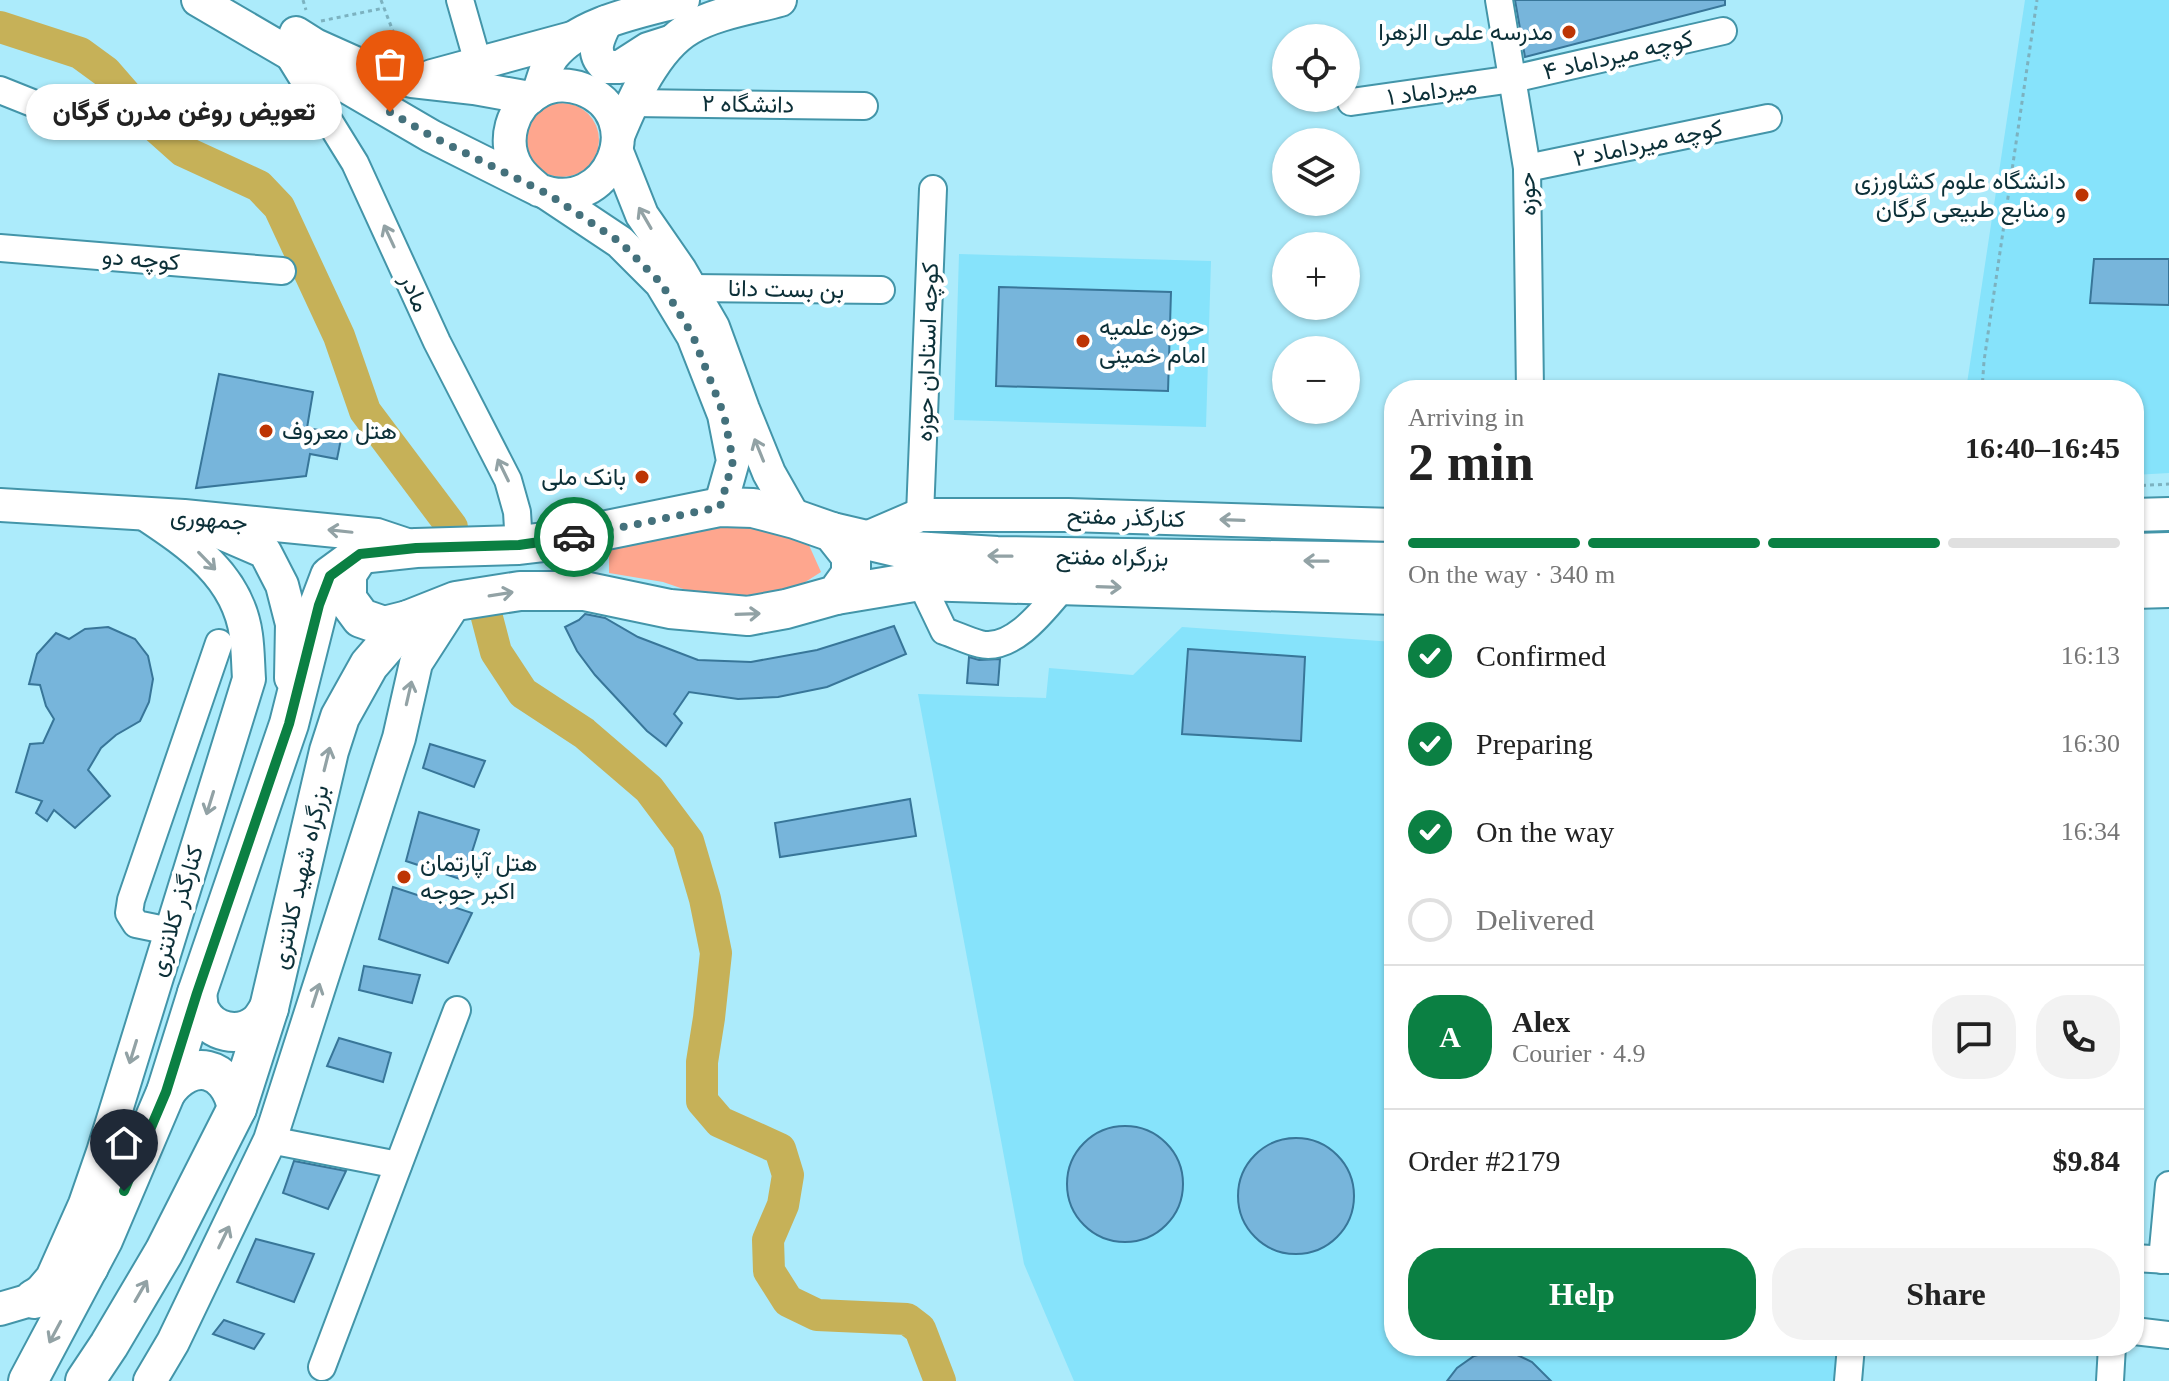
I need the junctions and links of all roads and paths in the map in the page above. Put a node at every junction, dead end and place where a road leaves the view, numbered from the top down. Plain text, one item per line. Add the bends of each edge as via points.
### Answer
1 (198, 0) edge
2 (241, 0) edge
3 (381, 0) edge
4 (460, 0) edge
5 (683, 0) edge
6 (780, 0) edge
7 (1499, 0) edge
8 (2037, 0) edge
9 (384, 8) junction
10 (606, 22) junction
11 (309, 23) dead end
12 (1723, 31) dead end
13 (572, 38) junction
14 (673, 41) junction
15 (286, 51) junction
16 (478, 63) junction
17 (1513, 79) junction
18 (412, 81) junction
19 (0, 90) edge
20 (534, 94) junction
21 (1360, 101) edge
22 (632, 103) junction
23 (864, 106) dead end
24 (65, 116) dead end
25 (1768, 118) dead end
26 (618, 144) junction
27 (1527, 168) junction
28 (933, 189) dead end
29 (544, 192) junction
30 (0, 248) edge
31 (282, 271) dead end
32 (690, 288) junction
33 (881, 290) dead end
34 (1530, 380) edge
35 (1983, 380) edge
36 (2169, 484) edge
37 (2144, 485) edge
38 (0, 505) edge
39 (720, 507) junction
40 (145, 514) junction
41 (2169, 514) edge
42 (920, 515) junction
43 (1068, 515) junction
44 (2144, 515) edge
45 (184, 516) junction
46 (795, 519) junction
47 (1384, 525) edge
48 (847, 536) junction
49 (519, 545) junction
50 (416, 548) junction
51 (2169, 552) edge
52 (2144, 553) edge
53 (360, 554) junction
54 (1384, 562) edge
55 (1066, 571) junction
56 (920, 581) junction
57 (2169, 588) edge
58 (2144, 589) edge
59 (1384, 594) edge
60 (836, 595) junction
61 (456, 601) junction
62 (670, 609) joint
63 (408, 620) junction
64 (219, 643) dead end
65 (289, 724) junction
66 (170, 931) junction
67 (197, 993) junction
68 (269, 1008) junction
69 (457, 1010) dead end
70 (166, 1092) junction
71 (237, 1108) junction
72 (270, 1140) junction
73 (398, 1165) junction
74 (2169, 1185) edge
75 (85, 1204) junction
76 (2144, 1259) edge
77 (2165, 1260) edge
78 (92, 1262) junction
79 (17, 1304) edge
80 (2144, 1332) edge
81 (2169, 1335) edge
82 (1850, 1356) edge
83 (2111, 1356) edge
84 (322, 1367) dead end
85 (28, 1381) edge
86 (85, 1381) edge
87 (150, 1381) edge
88 (1848, 1381) edge
89 (2110, 1381) edge

1 - 15 main road
2 - 18 main road via 315,45 373,71
3 - 9 path
4 - 16 street
5 - 10 main road
6 - 14 main road via 690,28
7 - 17 street, حوزه
8 - 35 path
9 - 11 path
9 - 18 path
10 - 13 main road
10 - 14 main road via 596,48 606,67 620,67
12 - 17 street, کوچه میرداماد ۴
13 - 16 main road
13 - 20 main road via 552,57
14 - 22 main road
15 - 29 main road via 431,136
49 -> 15 street, مادر via 508,480 355,163
16 - 18 main road
17 - 21 street, ۱ میرداماد
17 - 27 street, حوزه
18 - 20 main road
19 - 24 street
20 - 26 main road via 556,86 591,92 614,118
20 - 29 main road via 513,117 509,136 519,171
22 - 23 street, دانشگاه ۲
22 - 26 main road
25 - 27 street, کوچه میرداماد ۲
26 - 29 main road via 610,169 598,182 565,195
32 -> 26 main road via 642,215
27 - 34 street, حوزه
28 - 42 street, کوچه استادان حوزه
29 - 39 main road via 620,242 661,283 693,336 724,415 733,461
30 - 31 street, کوچه دو
32 - 33 street, بن بست دانا
46 -> 32 main road via 769,473 713,327
36 - 37 path
38 - 40 main road, جمهوری
39 - 46 highway, بزرگراه مفتح via 753,508
39 - 49 highway, بزرگراه مفتح
40 - 45 main road, جمهوری
40 -> 66 main road, کنارگذر کلانتری via 191,544 235,597 246,632 249,679
41 - 44 main road
42 - 43 main road, کنارگذر مفتح
42 - 48 main road, کنارگذر مفتح
47 -> 43 main road, کنارگذر مفتح
43 - 55 main road
50 -> 45 main road, جمهوری via 377,535
45 - 65 main road via 265,552 282,585 292,624
46 - 48 highway, بزرگراه مفتح
55 -> 48 highway, بزرگراه مفتح via 997,556 913,551
48 - 60 highway via 851,574
49 - 50 highway
50 - 53 highway
51 - 52 highway
53 - 63 highway via 347,574 347,599 361,618 384,626
53 - 65 highway, بزرگراه شهید کلانتری via 330,576
54 -> 55 highway, بزرگراه مفتح
55 - 56 highway, بزرگراه مفتح
55 - 56 street via 1028,627 1000,643 982,645 944,631
55 -> 59 highway, بزرگراه مفتح
56 - 60 highway, بزرگراه مفتح
57 - 58 highway
62 -> 60 highway, بزرگراه مفتح via 748,616
61 -> 62 highway, بزرگراه شهید کلانتری via 520,591 584,591
61 - 63 highway, بزرگراه شهید کلانتری
72 -> 61 main road via 399,738 416,663
68 -> 63 highway, بزرگراه شهید کلانتری via 340,717 369,665
64 - 66 street via 131,900 129,913 136,924
65 - 67 highway, بزرگراه شهید کلانتری
66 -> 75 main road, کنارگذر کلانتری
67 - 68 highway via 210,1024 226,1032 252,1027
67 - 70 highway, بزرگراه شهید کلانتری
68 - 71 highway, بزرگراه شهید کلانتری
69 - 73 street
70 - 71 highway via 191,1070 208,1070 233,1091
70 - 78 highway, بزرگراه شهید کلانتری
86 -> 71 highway, بزرگراه شهید کلانتری via 164,1252
72 - 73 street
87 -> 72 main road
73 - 84 street
74 - 77 street
75 - 78 highway
75 - 79 main road, کنارگذر کلانتری via 52,1278
76 - 77 street
78 - 79 highway
78 -> 85 highway, بزرگراه شهید کلانتری
80 - 81 street
82 - 88 street
83 - 89 street

